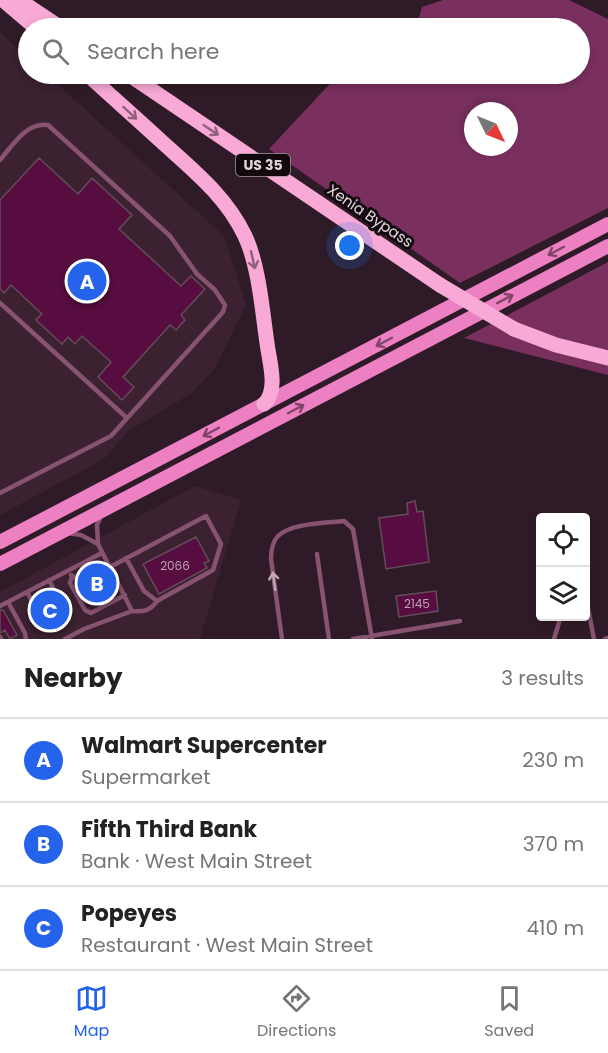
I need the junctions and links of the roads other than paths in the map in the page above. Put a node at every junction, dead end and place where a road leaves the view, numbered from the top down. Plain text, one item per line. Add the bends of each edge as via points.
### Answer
1 (3, 0) edge
2 (19, 0) edge
3 (24, 18) edge
4 (46, 18) edge
5 (98, 84) edge
6 (143, 84) edge
7 (0, 160) edge
8 (608, 224) edge
9 (608, 246) edge
10 (0, 303) edge
11 (608, 358) edge
12 (264, 404) junction
13 (127, 418) junction
14 (0, 493) edge
15 (109, 508) junction
16 (62, 532) junction
17 (0, 542) edge
18 (98, 544) junction
19 (102, 553) junction
20 (317, 554) dead end
21 (126, 558) junction
22 (0, 564) edge
23 (110, 567) junction
24 (69, 570) junction
25 (72, 577) junction
26 (49, 580) junction
27 (120, 586) junction
28 (114, 590) dead end
29 (27, 592) junction
30 (107, 593) dead end
31 (125, 595) junction
32 (158, 601) junction
33 (8, 602) junction
34 (0, 606) edge
35 (132, 611) junction
36 (590, 618) edge
37 (460, 621) dead end
38 (559, 621) edge
39 (60, 627) junction
40 (372, 637) edge
41 (26, 639) edge
42 (66, 639) edge
43 (282, 639) edge
44 (329, 639) edge
45 (353, 639) edge
46 (554, 639) edge
47 (594, 639) edge

1 - 3 highway
2 - 4 highway
5 -> 12 highway via 204,179 237,221 252,253 266,336 272,387
6 -> 11 highway, Xenia Bypass / US 35, bridge via 440,285 514,329
7 - 13 lane via 31,127 48,125 170,236 225,305 223,312
8 -> 12 main road
15 -> 9 main road
10 - 13 lane
12 -> 17 main road
13 - 14 lane via 102,442
15 - 16 main road
15 - 18 lane via 97,525
16 - 18 lane via 81,534
16 - 22 main road
18 - 19 lane
19 - 23 lane
19 - 24 lane
20 - 44 lane
21 - 23 lane
21 - 32 lane via 144,591
21 - 32 lane via 206,516 221,544 213,570
23 - 27 lane
24 - 25 lane
24 - 26 lane
25 - 30 lane via 78,579 89,599 94,601
25 - 31 lane via 70,583 85,610 91,613
26 - 29 lane
26 - 39 lane via 67,615 66,624
27 - 28 lane
27 - 31 lane
29 - 33 lane
29 - 39 lane via 46,627
31 - 35 lane
32 - 35 lane via 152,609
33 - 34 lane
33 - 41 lane
35 - 42 lane
36 - 47 lane
37 - 40 lane
38 - 46 lane
39 - 42 lane
43 -> 40 lane via 271,548 278,536 293,528 344,521 353,529
40 - 45 lane

